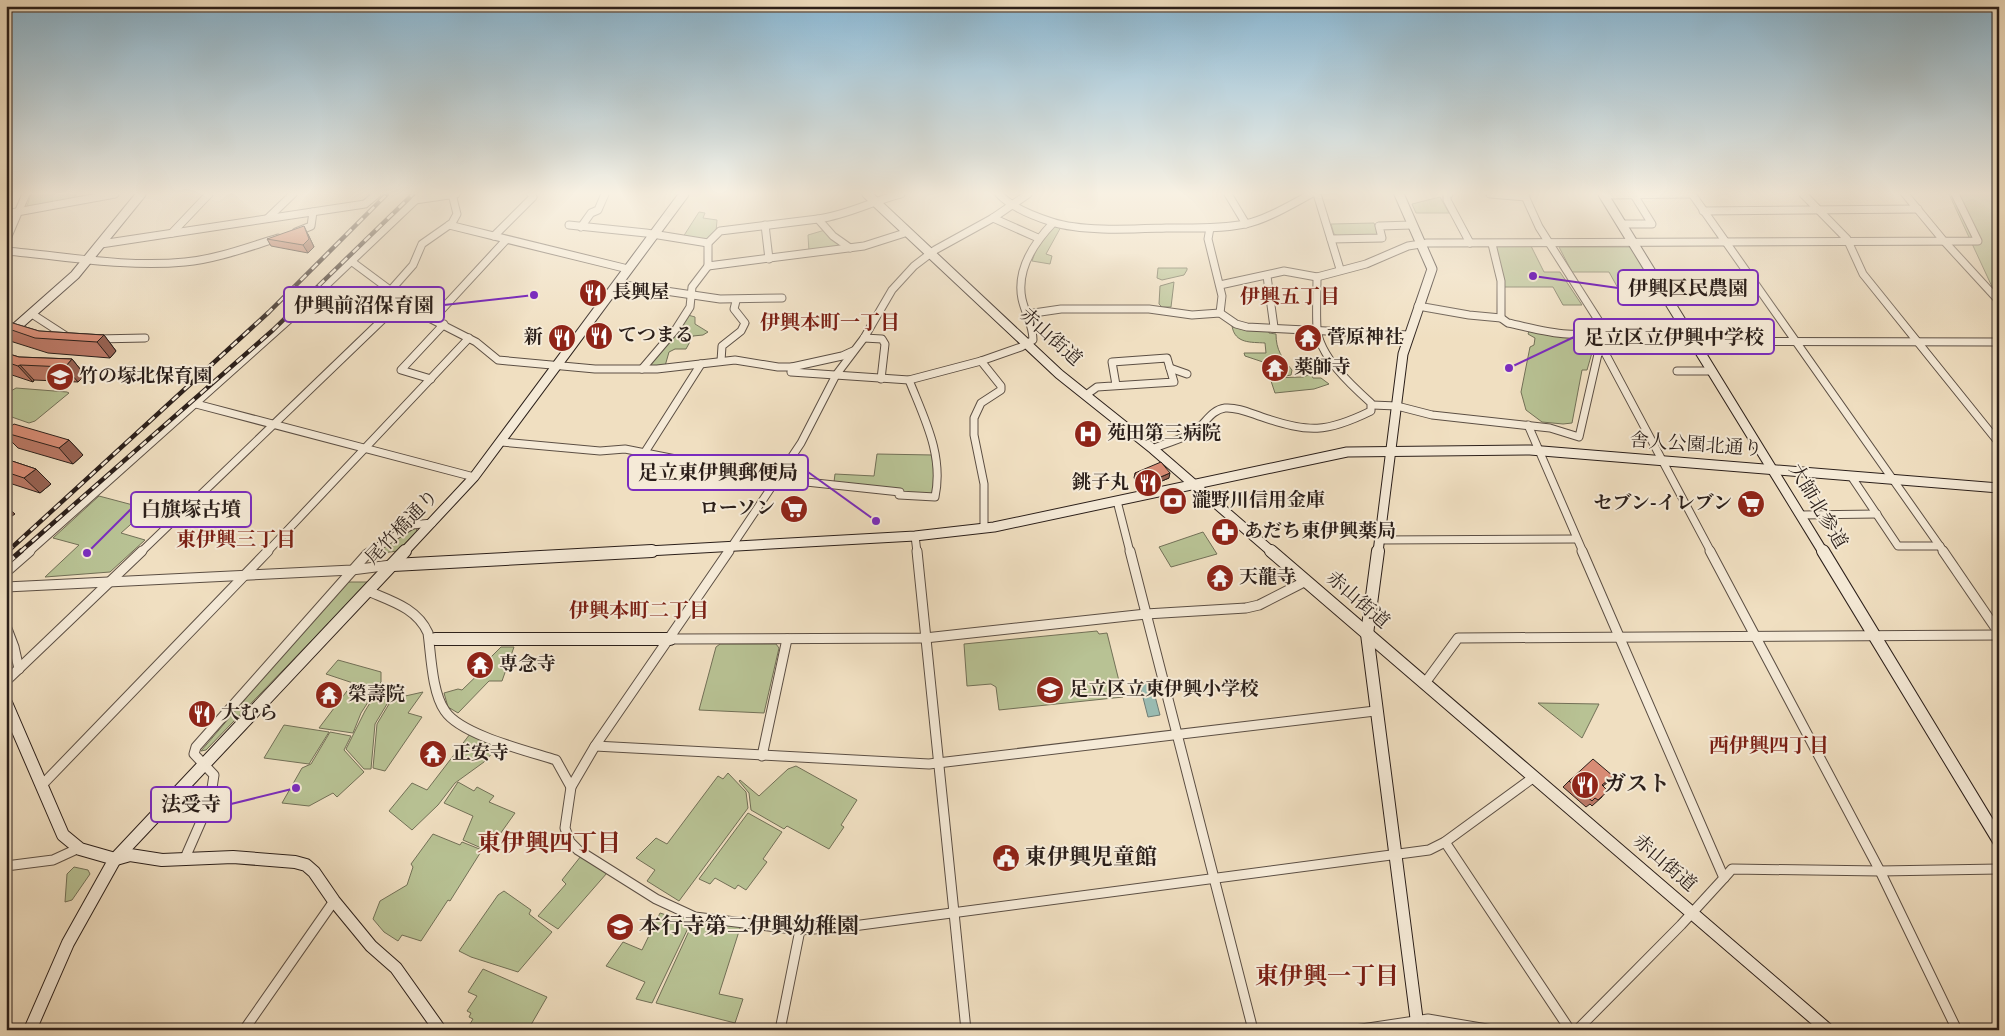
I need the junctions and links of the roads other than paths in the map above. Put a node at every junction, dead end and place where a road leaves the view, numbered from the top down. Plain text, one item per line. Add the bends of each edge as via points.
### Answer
1 (112, 242) edge
2 (264, 242) edge
3 (371, 242) edge
4 (424, 242) edge
5 (504, 242) edge
6 (516, 242) edge
7 (648, 242) edge
8 (704, 242) edge
9 (767, 242) edge
10 (842, 242) edge
11 (875, 242) edge
12 (918, 242) edge
13 (950, 242) edge
14 (1036, 242) edge
15 (1209, 242) edge
16 (1332, 242) edge
17 (1539, 242) edge
18 (1549, 242) edge
19 (1634, 242) edge
20 (1725, 242) edge
21 (1848, 242) edge
22 (1944, 242) edge
23 (708, 243) joint
24 (1420, 243) junction
25 (1470, 243) joint
26 (101, 244) joint
27 (1492, 244) junction
28 (850, 248) junction
29 (6, 251) edge
30 (930, 254) junction
31 (769, 259) junction
32 (89, 260) junction
33 (352, 261) junction
34 (708, 266) junction
35 (628, 269) junction
36 (1340, 269) junction
37 (1267, 276) junction
38 (1316, 277) junction
39 (618, 284) junction
40 (1220, 285) junction
41 (390, 290) junction
42 (690, 296) junction
43 (782, 298) dead end
44 (403, 300) junction
45 (736, 301) junction
46 (1999, 302) edge
47 (1418, 306) junction
48 (1220, 313) junction
49 (32, 314) junction
50 (1028, 314) junction
51 (1500, 318) junction
52 (433, 319) junction
53 (444, 324) junction
54 (1274, 327) junction
55 (1317, 330) junction
56 (1409, 335) junction
57 (6, 336) edge
58 (73, 337) edge
59 (90, 338) edge
60 (145, 338) dead end
61 (469, 338) junction
62 (864, 338) junction
63 (1793, 340) junction
64 (1609, 341) junction
65 (1694, 341) junction
66 (1916, 341) junction
67 (1999, 342) edge
68 (1028, 344) junction
69 (854, 350) junction
70 (1604, 351) junction
71 (721, 361) junction
72 (981, 361) junction
73 (701, 364) junction
74 (557, 366) junction
75 (792, 367) junction
76 (1170, 368) junction
77 (642, 369) junction
78 (1677, 371) dead end
79 (1712, 371) junction
80 (1187, 374) dead end
81 (836, 375) junction
82 (431, 379) junction
83 (881, 379) junction
84 (909, 380) junction
85 (1116, 385) junction
86 (1086, 394) junction
87 (196, 404) junction
88 (1372, 405) junction
89 (1397, 406) junction
90 (273, 425) junction
91 (1528, 425) junction
92 (501, 442) junction
93 (1999, 443) edge
94 (365, 449) junction
95 (1153, 449) junction
96 (1391, 450) junction
97 (645, 452) junction
98 (1539, 452) junction
99 (1662, 460) junction
100 (1773, 469) junction
101 (1851, 476) junction
102 (474, 477) junction
103 (778, 479) junction
104 (1893, 480) junction
105 (1194, 484) junction
106 (1999, 488) edge
107 (1117, 501) junction
108 (1876, 514) junction
109 (1801, 515) junction
110 (432, 523) junction
111 (984, 528) junction
112 (914, 536) junction
113 (1576, 539) junction
114 (1379, 540) junction
115 (732, 546) junction
116 (1940, 546) junction
117 (392, 565) junction
118 (352, 570) junction
119 (6, 572) edge
120 (246, 574) junction
121 (1306, 581) junction
122 (110, 582) junction
123 (6, 587) edge
124 (368, 591) junction
125 (1146, 614) junction
126 (6, 626) edge
127 (1366, 634) junction
128 (1999, 634) edge
129 (1875, 636) junction
130 (1619, 637) junction
131 (1757, 637) junction
132 (925, 638) junction
133 (670, 639) junction
134 (787, 639) junction
135 (432, 640) junction
136 (19, 669) junction
137 (6, 681) edge
138 (1425, 683) junction
139 (8, 710) edge
140 (1375, 711) junction
141 (1177, 734) junction
142 (595, 746) junction
143 (762, 756) junction
144 (204, 763) junction
145 (939, 763) junction
146 (1534, 777) junction
147 (42, 785) junction
148 (571, 787) junction
149 (1999, 841) edge
150 (1445, 842) junction
151 (77, 849) junction
152 (1395, 854) junction
153 (185, 858) junction
154 (115, 859) junction
155 (6, 866) edge
156 (1999, 869) edge
157 (1880, 871) junction
158 (1214, 877) junction
159 (1724, 878) junction
160 (334, 901) junction
161 (955, 912) junction
162 (1692, 912) junction
163 (800, 930) junction
164 (1417, 1025) edge
165 (30, 1030) edge
166 (244, 1030) edge
167 (440, 1030) edge
168 (780, 1030) edge
169 (966, 1030) edge
170 (1253, 1030) edge
171 (1355, 1030) edge
172 (1493, 1030) edge
173 (1570, 1030) edge
174 (1577, 1030) edge
175 (1828, 1030) edge
176 (1957, 1030) edge

1 - 26 street
2 - 32 street via 232,254 179,262
3 - 33 street
4 - 41 street via 413,265
5 - 52 street
6 - 35 street
7 - 35 street, 尾竹橋通り
8 - 23 street
9 - 31 street
10 - 28 street
11 - 28 street
12 - 30 street, 赤山街道
13 - 30 street
14 - 50 street via 1023,275 1022,298
15 - 40 street
16 - 36 street
17 - 27 street
18 - 64 street via 1604,327
19 - 65 street, 大師北参道
20 - 63 street
21 - 66 street via 1863,274
22 - 46 street
23 - 34 street
24 - 25 street
24 - 36 street via 1354,268
24 - 47 street via 1432,269
25 - 27 street
26 - 32 street
27 - 51 street via 1501,281
28 - 31 street
29 - 32 street
30 - 62 street via 914,266 886,298
30 - 68 street, 赤山街道
31 - 34 street
32 - 49 street
33 - 41 street
33 - 87 street
34 - 42 street via 692,287
35 - 39 street, 尾竹橋通り
36 - 38 street
37 - 38 street via 1284,272
37 - 40 street
37 - 54 street
38 - 55 street
39 - 42 street
39 - 74 street, 尾竹橋通り
40 - 48 street
41 - 44 street
42 - 45 street
42 - 77 street via 690,307 676,329
43 - 45 street
44 - 52 street
44 - 90 street
45 - 71 street via 734,309 745,323 722,346
47 - 51 street
47 - 56 street
48 - 50 street via 1201,316 1149,309 1060,308
48 - 54 street via 1242,326
49 - 57 street
49 - 58 street via 64,336
50 - 68 street via 1033,339
51 - 64 street via 1508,323 1566,334 1602,336
52 - 53 street
53 - 61 street
53 - 82 street via 401,370
54 - 55 street
55 - 56 street
55 - 88 street via 1338,372
56 - 89 street via 1403,354
59 - 60 street
61 - 74 street via 498,360
61 - 82 street
62 - 69 street
62 - 83 street via 882,339 886,344
63 - 65 street
63 - 66 street
63 - 104 street
64 - 65 street
64 - 70 street
65 - 79 street, 大師北参道
66 - 67 street
66 - 93 street
68 - 72 street
68 - 86 street, 赤山街道
69 - 75 street via 842,356
69 - 81 street
70 - 91 street via 1598,354 1580,437
70 - 99 street
71 - 73 street
71 - 75 street
72 - 84 street
72 - 111 street via 1001,386 1001,390 977,408 973,428 983,479
73 - 77 street
73 - 97 street
74 - 77 street
74 - 92 street, 尾竹橋通り
75 - 81 street via 791,372
76 - 80 street
76 - 85 street via 1174,382
76 - 85 street via 1167,358 1112,362
78 - 79 street
79 - 100 street, 大師北参道
81 - 83 street
81 - 103 street via 801,443
82 - 94 street
83 - 84 street
84 - 103 street via 936,453 939,487 935,497
85 - 86 street via 1097,387
86 - 95 street, 赤山街道
87 - 90 street
87 - 119 street
88 - 89 street
88 - 95 street via 1370,411 1344,426 1326,430 1302,430 1236,408 1219,409 1212,412 1197,430
89 - 91 street via 1432,415
89 - 96 street
90 - 94 street
90 - 122 street
91 - 98 street
92 - 97 street
92 - 102 street, 尾竹橋通り
94 - 102 street
94 - 120 street
95 - 105 street, 赤山街道
96 - 98 street, 舎人公園北通り
96 - 105 street, 舎人公園北通り via 1334,454
96 - 114 street
97 - 103 street
98 - 99 street, 舎人公園北通り
98 - 113 street
99 - 100 street, 舎人公園北通り
99 - 131 street
100 - 101 street, 舎人公園北通り
100 - 109 street, 大師北参道
101 - 104 street, 舎人公園北通り
101 - 108 street
102 - 110 street, 尾竹橋通り
103 - 115 street
104 - 106 street, 舎人公園北通り
104 - 116 street
105 - 107 street, 舎人公園北通り
105 - 121 street, 赤山街道
107 - 111 street, 舎人公園北通り
107 - 125 street
108 - 109 street
108 - 116 street via 1898,546
109 - 129 street, 大師北参道
110 - 117 street, 尾竹橋通り
110 - 118 street via 412,525 378,546
111 - 112 street, 舎人公園北通り
112 - 115 street, 舎人公園北通り
112 - 132 street
113 - 114 street
113 - 130 street
114 - 127 street
115 - 117 street, 舎人公園北通り
115 - 133 street
116 - 128 street
117 - 118 street
117 - 124 street, 尾竹橋通り
118 - 120 street
118 - 144 street via 196,747 194,754
120 - 122 street
120 - 147 street
121 - 125 street via 1246,608
121 - 127 street, 赤山街道
122 - 123 street
122 - 136 street
124 - 135 street via 413,611
124 - 144 street, 尾竹橋通り
125 - 132 street
125 - 141 street
126 - 136 street
127 - 138 street, 赤山街道
127 - 140 street
128 - 129 street
129 - 131 street
129 - 149 street, 大師北参道
130 - 131 street
130 - 138 street via 1458,638
130 - 159 street
131 - 157 street
132 - 134 street
132 - 145 street
133 - 134 street
133 - 135 street
133 - 142 street
134 - 143 street
135 - 148 street via 439,701 444,712 471,730 556,760
136 - 137 street
138 - 146 street, 赤山街道
139 - 147 street
140 - 141 street
140 - 152 street
141 - 145 street
141 - 158 street
142 - 143 street
142 - 148 street
143 - 145 street
144 - 153 street via 214,775 210,801
144 - 154 street, 尾竹橋通り
145 - 161 street
146 - 150 street
146 - 162 street, 赤山街道
147 - 151 street via 63,835
148 - 163 street via 565,828 570,842 656,899 695,917
150 - 152 street via 1430,850
150 - 173 street
151 - 154 street
151 - 155 street via 53,860
152 - 158 street
152 - 164 street
153 - 154 street via 162,860 130,855
153 - 160 street via 233,857 295,862 314,872
154 - 165 street, 尾竹橋通り via 66,943
156 - 157 street
157 - 159 street via 1732,869
157 - 176 street
158 - 161 street
158 - 170 street
159 - 162 street
160 - 166 street
160 - 167 street via 371,946 396,968
161 - 163 street
161 - 169 street
162 - 174 street
162 - 175 street, 赤山街道
163 - 168 street
164 - 171 street
164 - 172 street via 1428,1019

